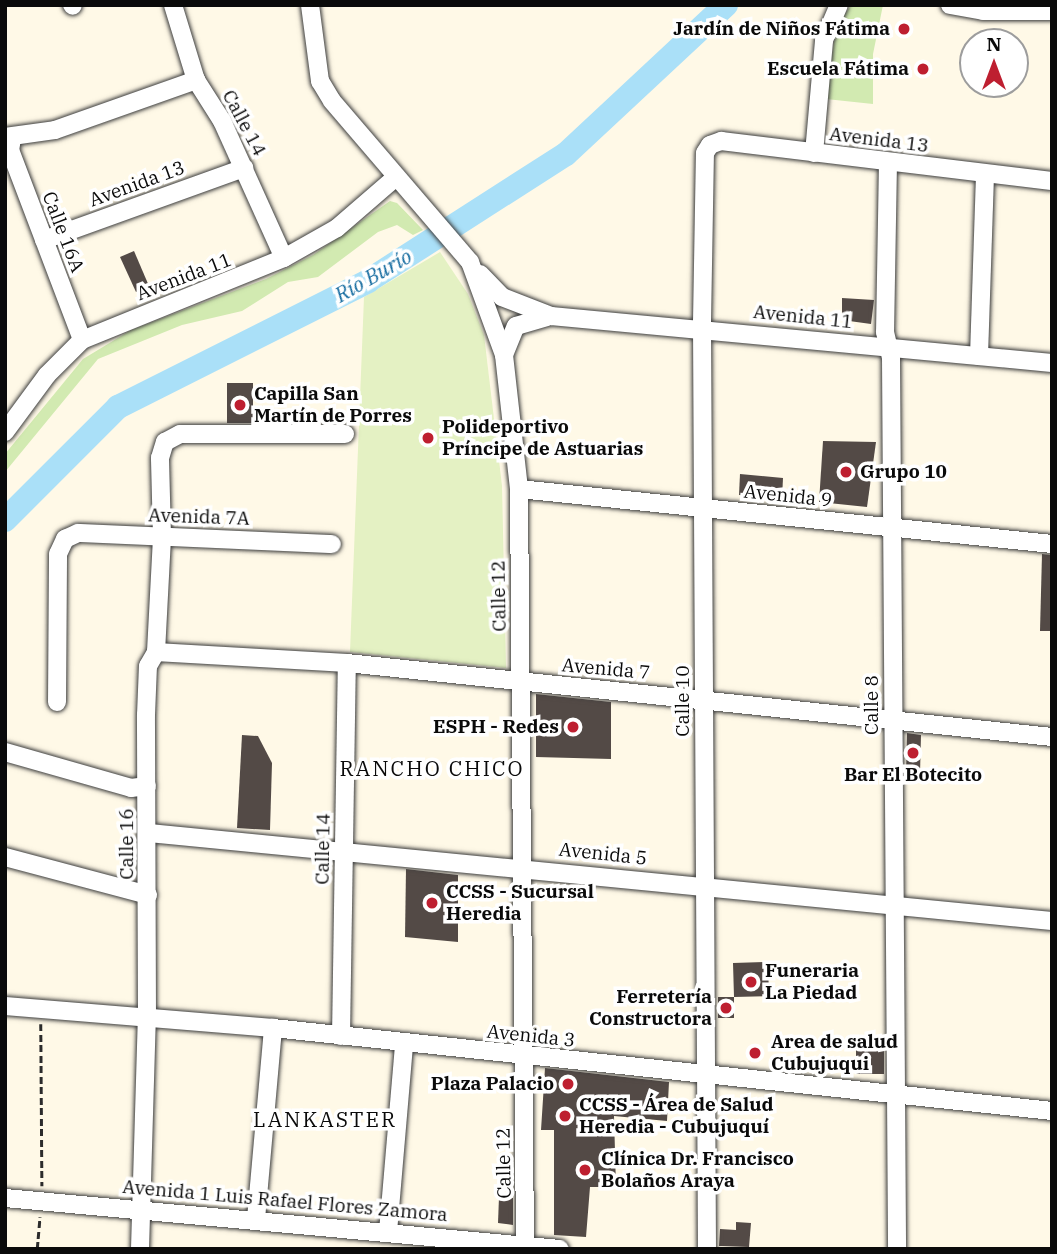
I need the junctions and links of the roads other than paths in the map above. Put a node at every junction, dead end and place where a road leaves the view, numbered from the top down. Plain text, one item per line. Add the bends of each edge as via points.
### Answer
1 (173, 5) edge
2 (310, 5) edge
3 (839, 5) edge
4 (950, 5) edge
5 (1052, 11) edge
6 (196, 80) junction
7 (9, 138) edge
8 (705, 153) joint
9 (814, 153) junction
10 (888, 162) junction
11 (244, 168) junction
12 (985, 174) junction
13 (396, 177) junction
14 (1052, 181) edge
15 (44, 240) junction
16 (465, 256) junction
17 (284, 258) junction
18 (551, 316) junction
19 (702, 328) junction
20 (82, 341) junction
21 (889, 347) junction
22 (504, 355) junction
23 (979, 356) junction
24 (1052, 363) edge
25 (5, 432) edge
26 (345, 434) dead end
27 (519, 489) junction
28 (703, 508) junction
29 (891, 528) junction
30 (162, 536) junction
31 (332, 544) dead end
32 (1052, 544) edge
33 (156, 652) junction
34 (346, 663) junction
35 (521, 682) junction
36 (704, 699) junction
37 (57, 702) dead end
38 (893, 719) junction
39 (1052, 737) edge
40 (5, 752) edge
41 (147, 786) junction
42 (149, 833) junction
43 (344, 850) junction
44 (5, 857) edge
45 (523, 867) junction
46 (705, 886) junction
47 (148, 895) junction
48 (893, 905) junction
49 (1052, 920) edge
50 (5, 1006) edge
51 (147, 1015) junction
52 (273, 1028) junction
53 (341, 1036) junction
54 (404, 1044) junction
55 (523, 1058) junction
56 (706, 1075) junction
57 (894, 1094) junction
58 (1052, 1111) edge
59 (5, 1198) edge
60 (141, 1207) junction
61 (256, 1219) junction
62 (388, 1232) junction
63 (525, 1247) edge
64 (140, 1249) edge
65 (560, 1249) edge
66 (707, 1249) edge
67 (897, 1249) edge

1 - 6 street, Calle 14
2 - 13 street, Calle 12 via 320,81
3 - 9 street via 824,40
4 - 5 street via 983,11
6 - 7 street via 55,130
6 - 11 street, Calle 14
7 - 15 street, Calle 16A
8 - 9 street, Avenida 13 via 721,141
8 - 19 street, Calle 10
9 - 10 street, Avenida 13
10 - 12 street, Avenida 13
10 - 21 street, Calle 8
11 - 15 street, Avenida 13
11 - 17 street, Calle 14
12 - 14 street, Avenida 13
12 - 23 street
13 - 16 street, Calle 12
13 - 17 street, Avenida 11 via 337,228
15 - 20 street, Calle 16A
16 - 18 street, Avenida 11 via 502,297
16 - 22 street, Calle 12
17 - 20 street, Avenida 11
18 - 19 street, Avenida 11
18 - 22 street, Avenida 11 via 516,326
19 - 21 street, Avenida 11
19 - 28 street, Calle 10
20 - 25 street, Avenida 11 via 55,366
21 - 23 street, Avenida 11
21 - 29 street, Calle 8
22 - 27 street, Calle 12
23 - 24 street, Avenida 11
26 - 30 street, Calle 16 via 180,434 165,442 160,458
27 - 28 street, Avenida 9
27 - 35 street, Calle 12
28 - 29 street, Avenida 9
28 - 36 street, Calle 10
29 - 32 street, Avenida 9
29 - 38 street, Calle 8
30 - 31 street, Avenida 7A
30 - 33 street, Calle 16
30 - 37 street, Avenida 7A via 78,533 65,539 58,554
33 - 34 street, Avenida 7
33 - 41 street, Calle 16 via 147,672
34 - 35 street, Avenida 7
34 - 43 street, Calle 14
35 - 36 street, Avenida 7
35 - 45 street, Calle 12
36 - 38 street, Avenida 7
36 - 46 street, Calle 10
38 - 39 street, Avenida 7
38 - 48 street, Calle 8
40 - 41 street via 131,788
41 - 42 street, Calle 16
42 - 43 street, Avenida 5
42 - 47 street, Calle 16
43 - 45 street, Avenida 5
43 - 53 street, Calle 14
44 - 47 street
45 - 46 street, Avenida 5
45 - 55 street, Calle 12
46 - 48 street, Avenida 5
46 - 56 street, Calle 10
47 - 51 street, Calle 16
48 - 49 street, Avenida 5
48 - 57 street, Calle 8
50 - 51 street, Avenida 3
51 - 52 street, Avenida 3
51 - 60 street, Calle 16
52 - 53 street, Avenida 3
52 - 61 street
53 - 54 street, Avenida 3
54 - 55 street, Avenida 3
54 - 62 street
55 - 56 street, Avenida 3
55 - 63 street, Calle 12
56 - 57 street, Avenida 3
56 - 66 street, Calle 10
57 - 58 street, Avenida 3
57 - 67 street, Calle 8
59 - 60 street, Avenida 1 Luis Rafael Flores Zamora
60 - 61 street, Avenida 1 Luis Rafael Flores Zamora
60 - 64 street, Calle 16
61 - 62 street, Avenida 1 Luis Rafael Flores Zamora
62 - 63 street, Avenida 1 Luis Rafael Flores Zamora
63 - 65 street, Avenida 1 Luis Rafael Flores Zamora

